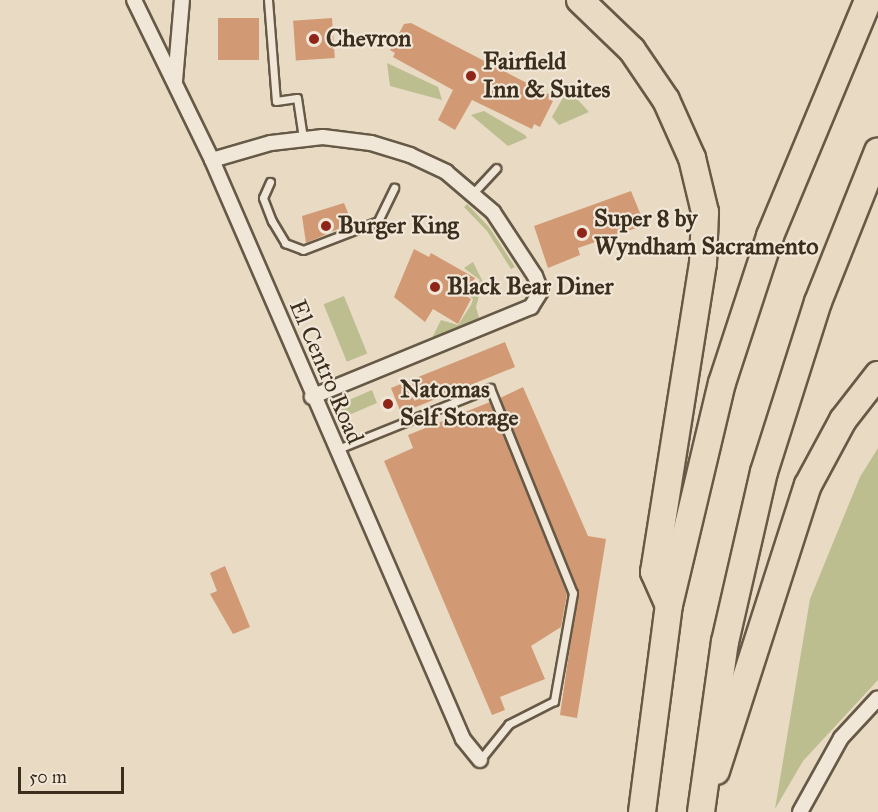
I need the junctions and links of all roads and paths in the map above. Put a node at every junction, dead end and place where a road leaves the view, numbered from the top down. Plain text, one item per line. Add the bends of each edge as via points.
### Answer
1 (134, 0) edge
2 (182, 0) edge
3 (268, 0) edge
4 (580, 0) edge
5 (865, 4) edge
6 (175, 83) junction
7 (303, 138) junction
8 (878, 152) edge
9 (212, 160) junction
10 (496, 168) dead end
11 (270, 182) dead end
12 (394, 188) dead end
13 (473, 193) junction
14 (878, 375) edge
15 (312, 397) junction
16 (335, 451) junction
17 (669, 605) junction
18 (878, 698) edge
19 (480, 760) joint
20 (701, 809) edge
21 (642, 812) edge
22 (800, 812) edge

1 - 6 street, El Centro Road
2 - 6 street
3 - 7 lane via 276,100 297,98
4 - 17 highway via 632,50 666,100 692,158 705,212 703,263 654,572
5 - 17 highway via 802,152 748,297 703,452
6 - 9 street, El Centro Road
7 - 9 street
7 - 13 street via 347,139 391,148 446,172
8 - 20 highway via 818,302 764,472 725,642
9 - 15 street, El Centro Road
10 - 13 lane
11 - 12 lane via 263,198 272,221 285,243 303,250 374,223 386,210
13 - 15 street via 507,228 526,258 541,291 531,307
14 - 20 highway via 843,420 808,485
15 - 16 street, El Centro Road
16 - 19 street, El Centro Road via 463,739
16 - 19 lane via 490,388 573,593 554,701 509,724
17 - 21 highway
18 - 22 street via 835,747

